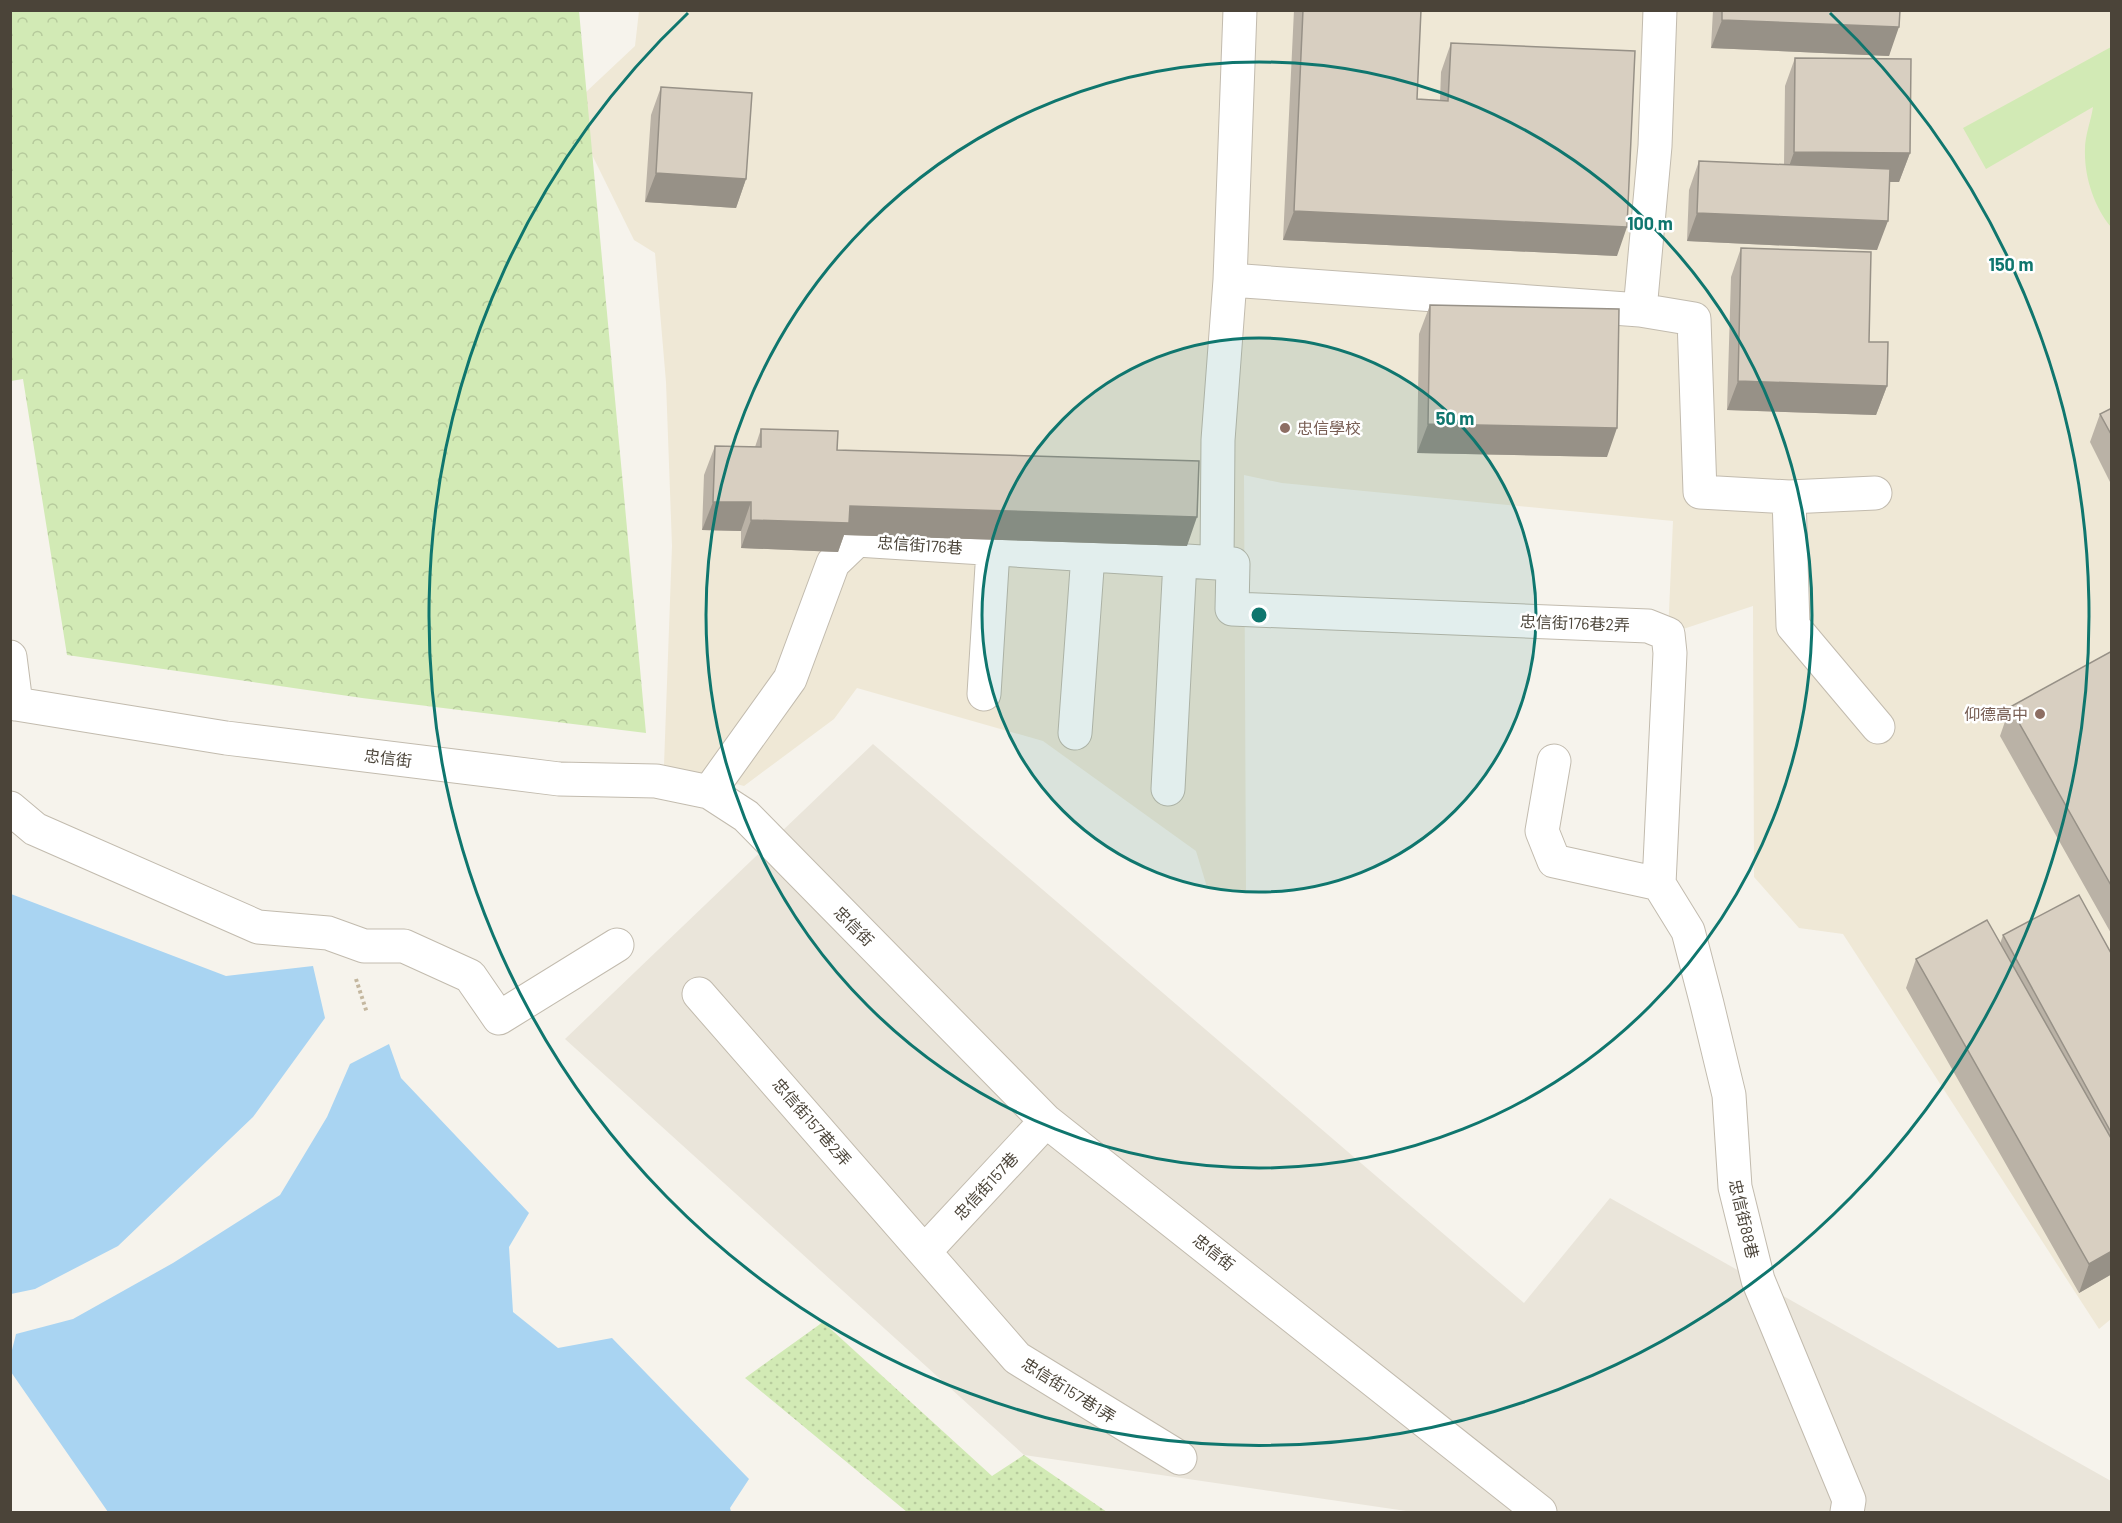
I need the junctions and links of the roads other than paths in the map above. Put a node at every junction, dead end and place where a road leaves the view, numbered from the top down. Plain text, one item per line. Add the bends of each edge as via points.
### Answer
1 (1240, 10) edge
2 (1660, 10) edge
3 (1230, 280) junction
4 (1640, 310) junction
5 (1875, 493) dead end
6 (1789, 497) junction
7 (993, 550) junction
8 (1088, 555) junction
9 (1180, 561) junction
10 (1217, 563) junction
11 (10, 657) edge
12 (984, 694) dead end
13 (13, 704) edge
14 (1878, 727) dead end
15 (1075, 733) dead end
16 (1554, 761) dead end
17 (1168, 789) dead end
18 (709, 792) junction
19 (10, 808) edge
20 (1659, 884) junction
21 (617, 945) dead end
22 (699, 994) dead end
23 (1046, 1121) junction
24 (925, 1251) junction
25 (1180, 1458) dead end
26 (1540, 1512) edge
27 (1847, 1512) edge

1 - 3 street
2 - 4 street via 1655,146
3 - 4 street
3 - 10 street via 1218,440
4 - 6 street via 1694,319 1700,492
5 - 6 street
6 - 14 street via 1793,626
7 - 8 street, 忠信街176巷
7 - 12 street
7 - 18 street, 忠信街176巷 via 857,540 833,563 790,679
8 - 9 street, 忠信街176巷
8 - 15 street
9 - 10 street, 忠信街176巷
9 - 17 street
10 - 20 street, 忠信街176巷2弄 via 1233,564 1232,609 1648,626 1668,634
11 - 13 street
13 - 18 street, 忠信街 via 226,738 559,779 656,781
16 - 20 street via 1542,831 1554,861
18 - 23 street, 忠信街 via 746,816
19 - 21 street via 35,829 258,927 328,933 364,946 404,946 470,976 499,1018
20 - 27 street, 忠信街88巷 via 1688,931 1710,1016 1729,1095 1735,1187 1758,1280 1849,1500
22 - 24 street, 忠信街157巷2弄
23 - 24 street, 忠信街157巷
23 - 26 street, 忠信街
24 - 25 street, 忠信街157巷1弄 via 1017,1358

